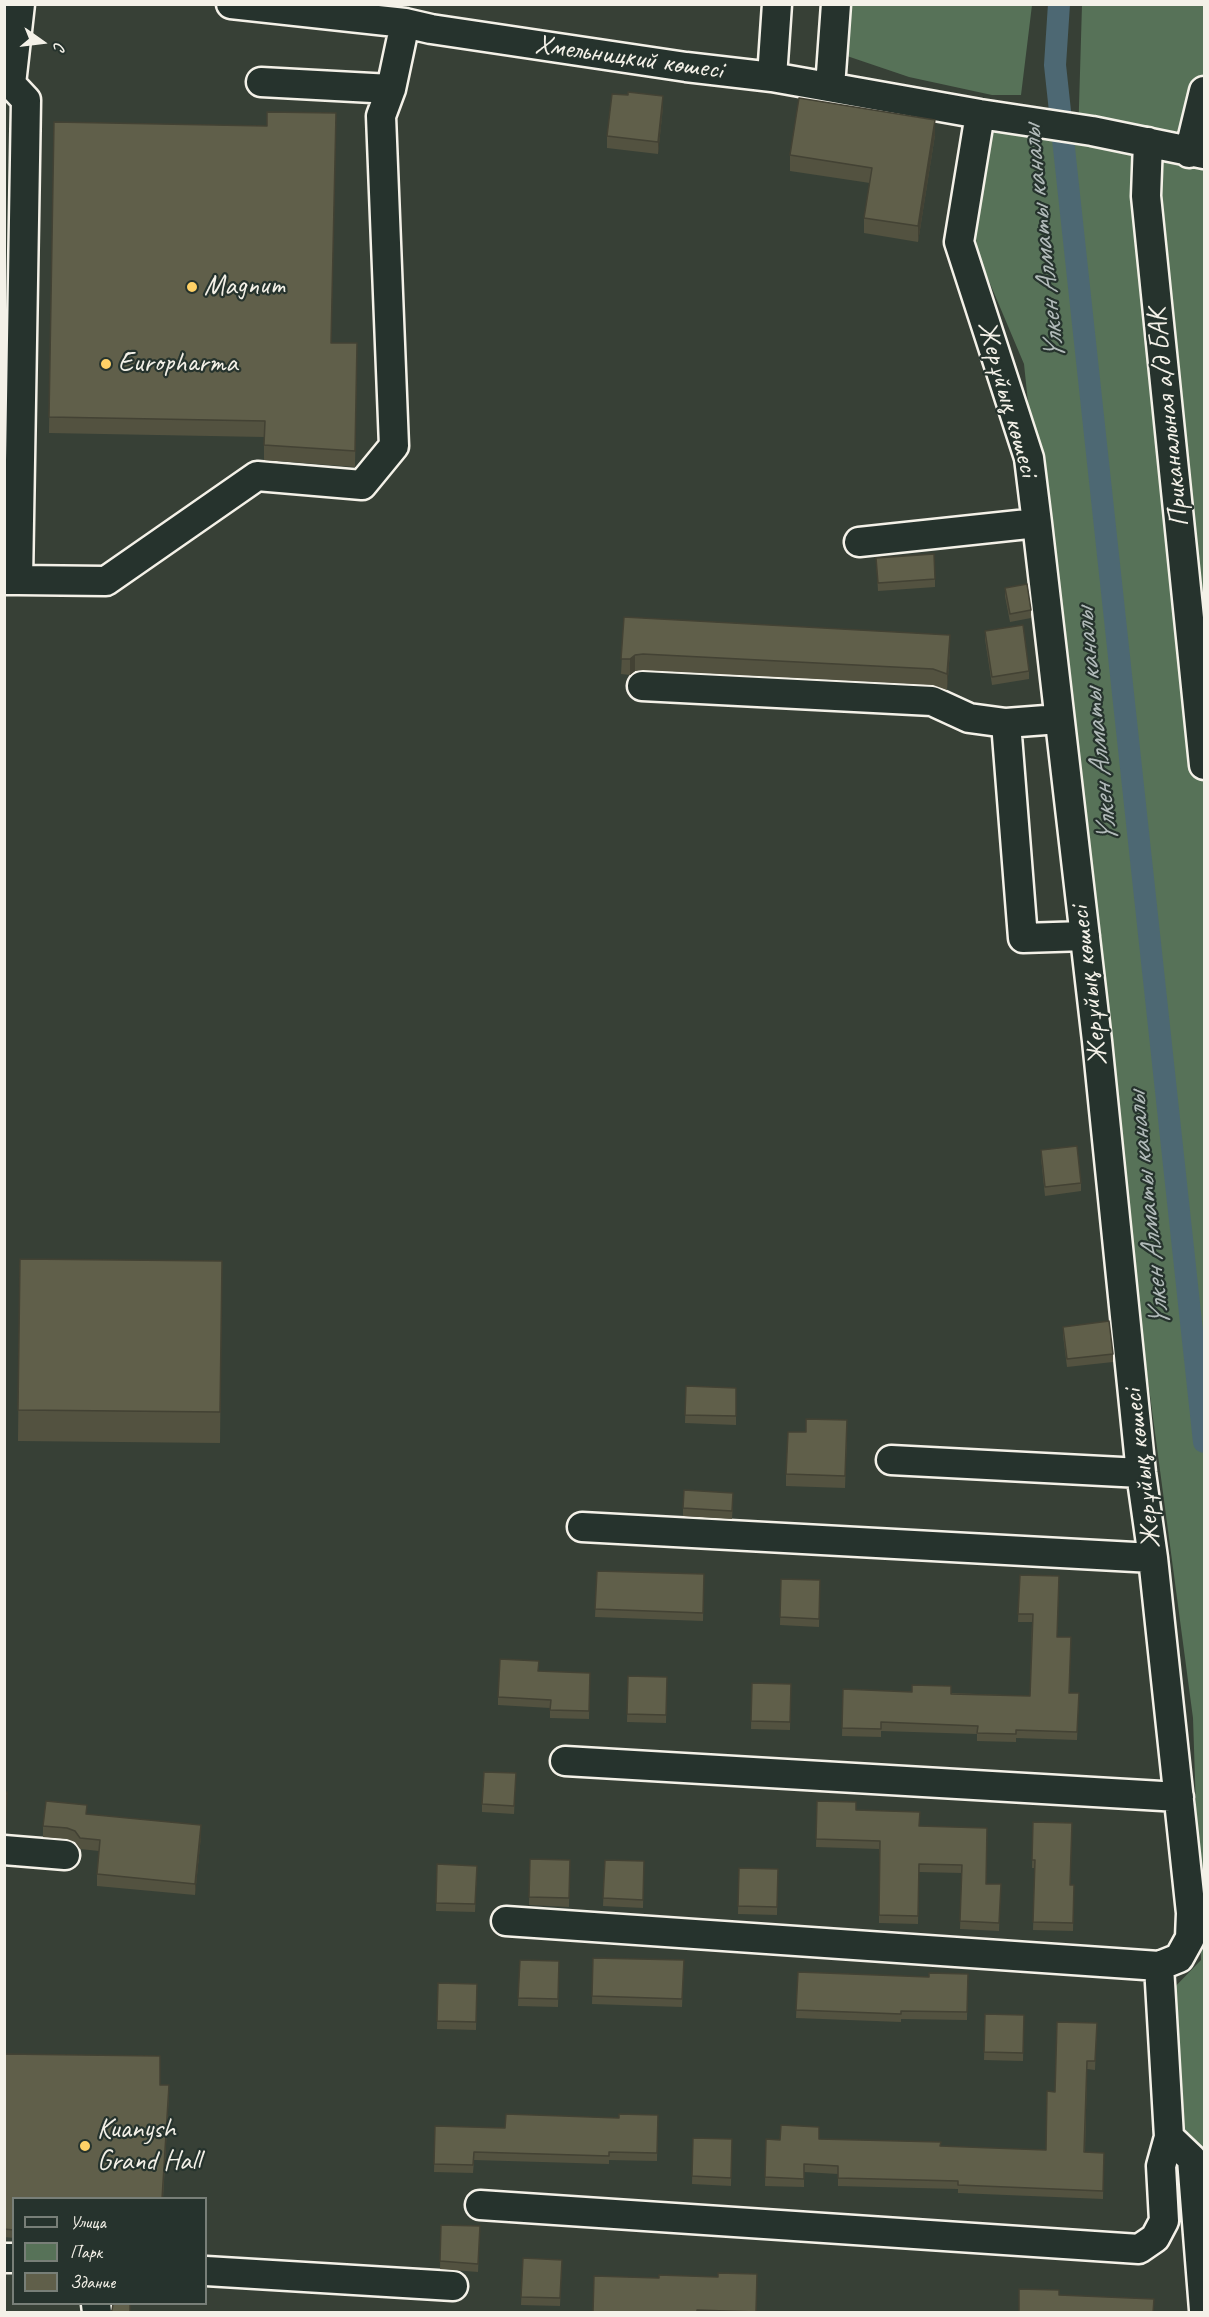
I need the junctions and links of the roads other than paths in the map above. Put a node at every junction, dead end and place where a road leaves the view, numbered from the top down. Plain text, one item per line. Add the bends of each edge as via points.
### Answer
1 (20, 4) edge
2 (231, 4) edge
3 (777, 4) edge
4 (836, 4) edge
5 (405, 23) junction
6 (772, 77) junction
7 (261, 82) dead end
8 (8, 84) edge
9 (830, 87) junction
10 (391, 89) junction
11 (1204, 91) edge
12 (980, 114) junction
13 (1148, 142) junction
14 (1197, 153) edge
15 (1036, 523) junction
16 (859, 542) dead end
17 (11, 580) edge
18 (642, 686) dead end
19 (1059, 719) junction
20 (1006, 723) junction
21 (1204, 765) edge
22 (1085, 936) junction
23 (891, 1460) dead end
24 (1141, 1473) junction
25 (582, 1527) dead end
26 (1153, 1558) junction
27 (565, 1761) dead end
28 (1179, 1797) junction
29 (4, 1850) edge
30 (64, 1855) dead end
31 (506, 1921) dead end
32 (1159, 1966) junction
33 (1169, 2137) junction
34 (480, 2205) dead end
35 (207, 2271) edge
36 (453, 2286) dead end
37 (1204, 2310) edge

1 - 8 street
2 - 5 street, Хмельницкий көшесі
3 - 6 street
4 - 9 street
5 - 6 street, Хмельницкий көшесі
5 - 10 street
6 - 9 street, Хмельницкий көшесі
7 - 10 street
8 - 17 street via 26,100
9 - 12 street, Хмельницкий көшесі
10 - 17 street via 381,116 394,446 362,485 257,476 106,581
11 - 14 street
12 - 13 street, Хмельницкий көшесі
12 - 15 street, Жерұйық көшесі via 959,242 1029,458
13 - 14 street
13 - 21 street, Приканальная а/д БАК via 1146,196
15 - 16 street
15 - 19 street, Жерұйық көшесі
18 - 20 street via 932,701 969,718
19 - 20 street
19 - 22 street, Жерұйық көшесі
20 - 22 street via 1023,938
22 - 24 street, Жерұйық көшесі
23 - 24 street
24 - 26 street, Жерұйық көшесі
25 - 26 street
26 - 28 street, Жерұйық көшесі
27 - 28 street
28 - 32 street, Жерұйық көшесі via 1190,1938 1179,1958
29 - 30 street
31 - 32 street
32 - 33 street
33 - 34 street via 1161,2166 1164,2221 1155,2238 1139,2249
33 - 37 street via 1192,2159
35 - 36 street

